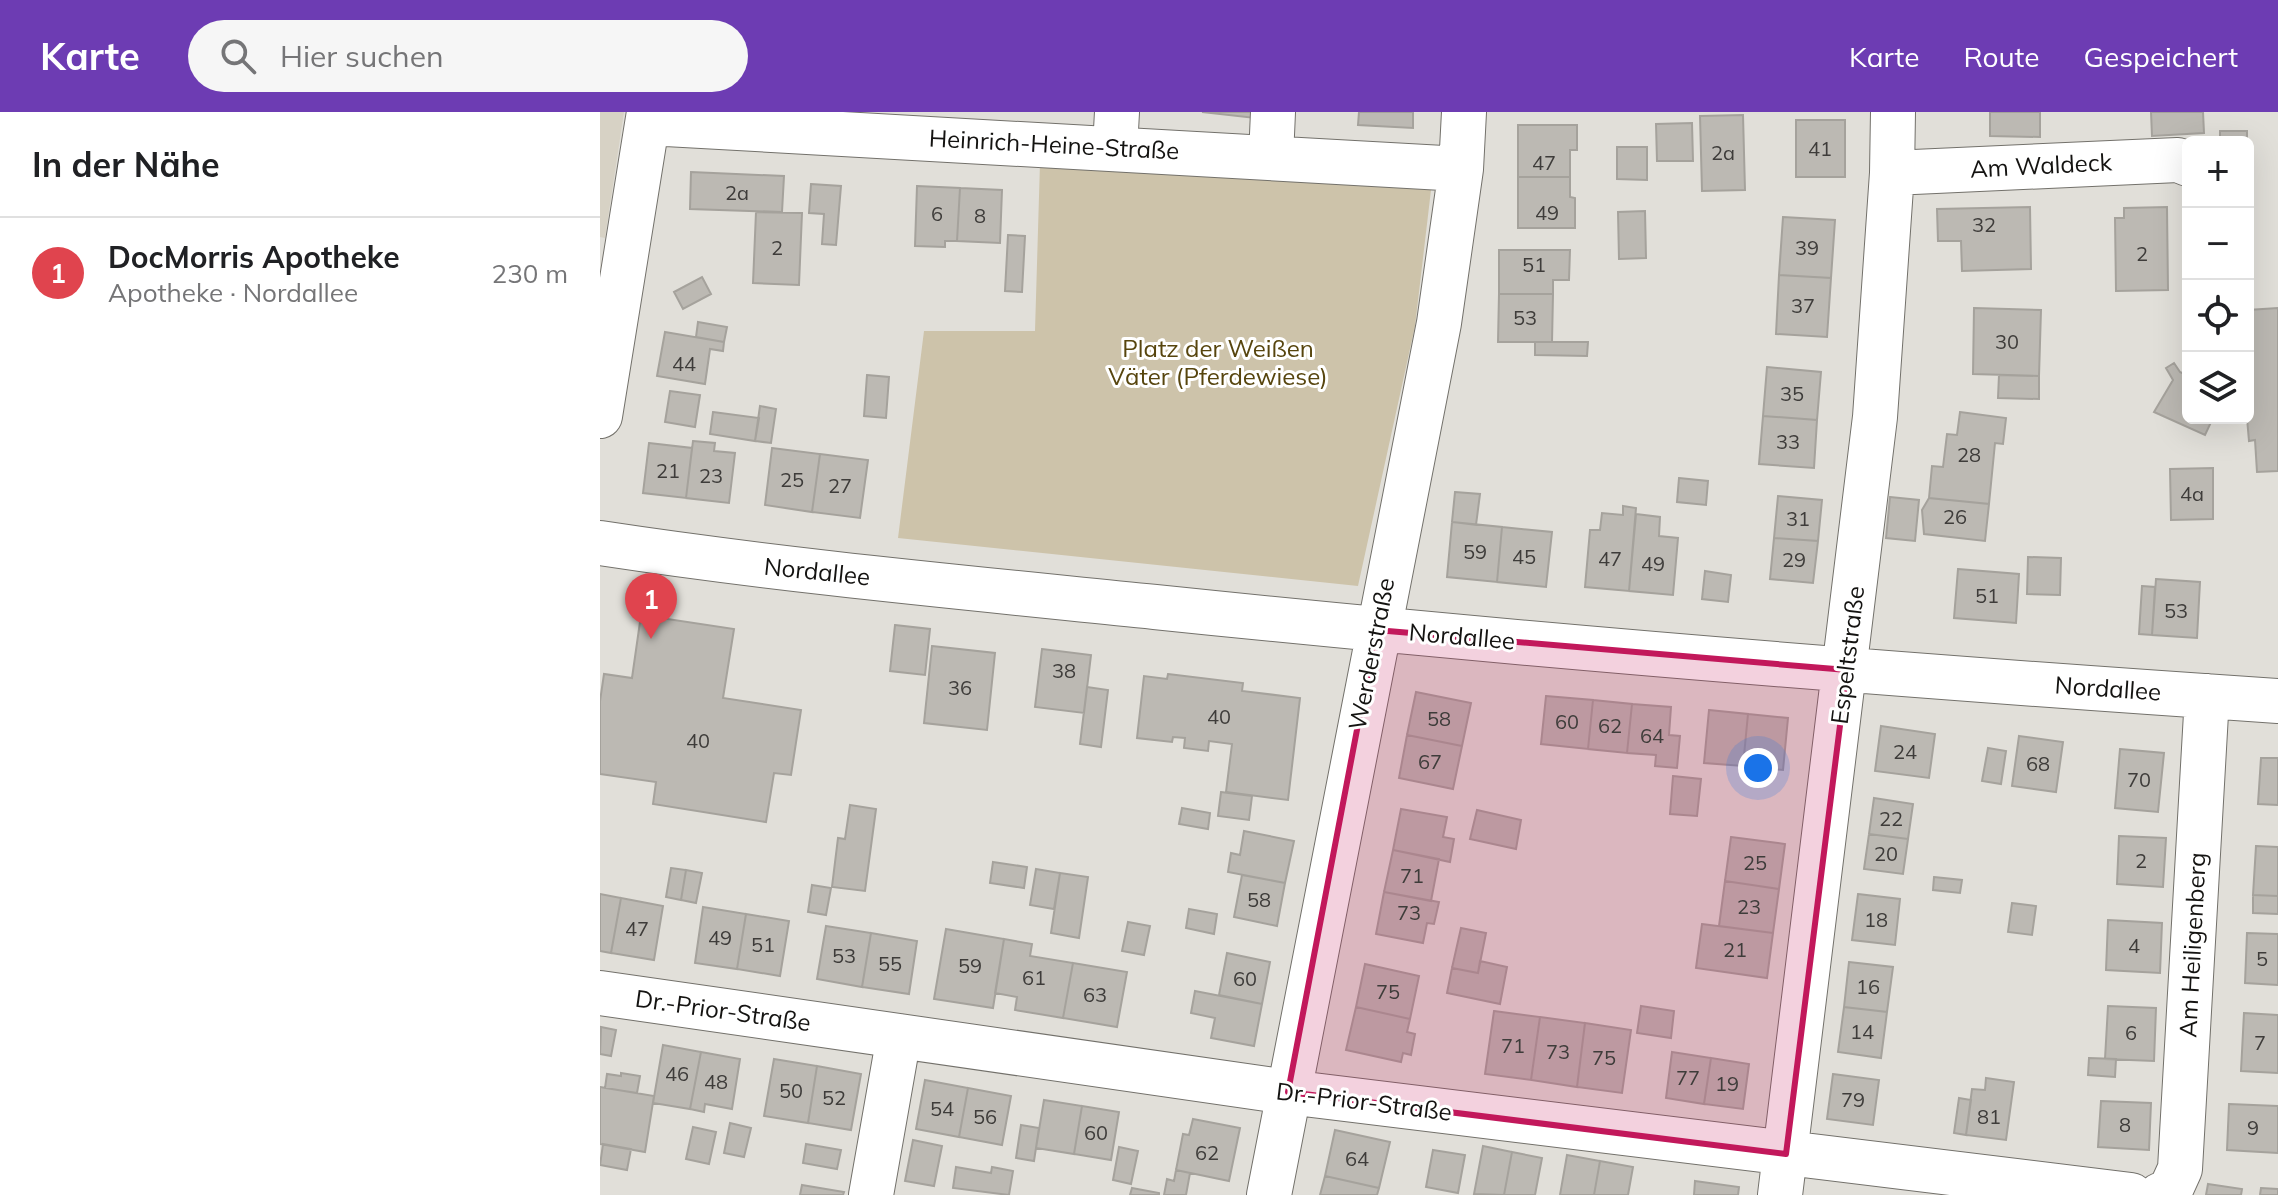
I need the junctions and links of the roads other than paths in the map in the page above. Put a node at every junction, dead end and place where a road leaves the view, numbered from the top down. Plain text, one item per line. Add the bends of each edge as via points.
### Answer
1 (1273, 112) edge
2 (1464, 112) edge
3 (1893, 112) edge
4 (648, 117) edge
5 (872, 124) edge
6 (1116, 130) edge
7 (1271, 157) junction
8 (2182, 162) edge
9 (1461, 169) junction
10 (1892, 173) junction
11 (600, 416) edge
12 (600, 543) edge
13 (1376, 630) junction
14 (1847, 670) junction
15 (2207, 696) junction
16 (2278, 701) edge
17 (600, 993) edge
18 (899, 1036) junction
19 (1288, 1092) junction
20 (1783, 1174) edge
21 (2016, 1188) edge
22 (2154, 1194) edge
23 (871, 1195) edge
24 (1269, 1195) edge

1 - 7 street
2 - 9 street, Werderstraße
3 - 10 street, Espeltstraße
4 - 5 street, Heinrich-Heine-Straße
4 - 11 street
5 - 6 street, Heinrich-Heine-Straße
6 - 7 street, Heinrich-Heine-Straße
7 - 9 street, Heinrich-Heine-Straße
8 - 10 street, Am Waldeck
9 - 13 street, Werderstraße via 1439,323
10 - 14 street, Espeltstraße via 1875,417
12 - 13 street, Nordallee via 746,565
13 - 14 street, Nordallee
13 - 19 street, Werderstraße
14 - 15 street, Nordallee
14 - 20 street, Espeltstraße
15 - 16 street, Nordallee
15 - 22 street, Am Heiligenberg via 2180,1169
17 - 18 street, Dr.-Prior-Straße
18 - 19 street, Dr.-Prior-Straße
18 - 23 street
19 - 20 street, Dr.-Prior-Straße
19 - 24 street, Werderstraße
20 - 21 street, Dr.-Prior-Straße
21 - 22 street, Dr.-Prior-Straße

